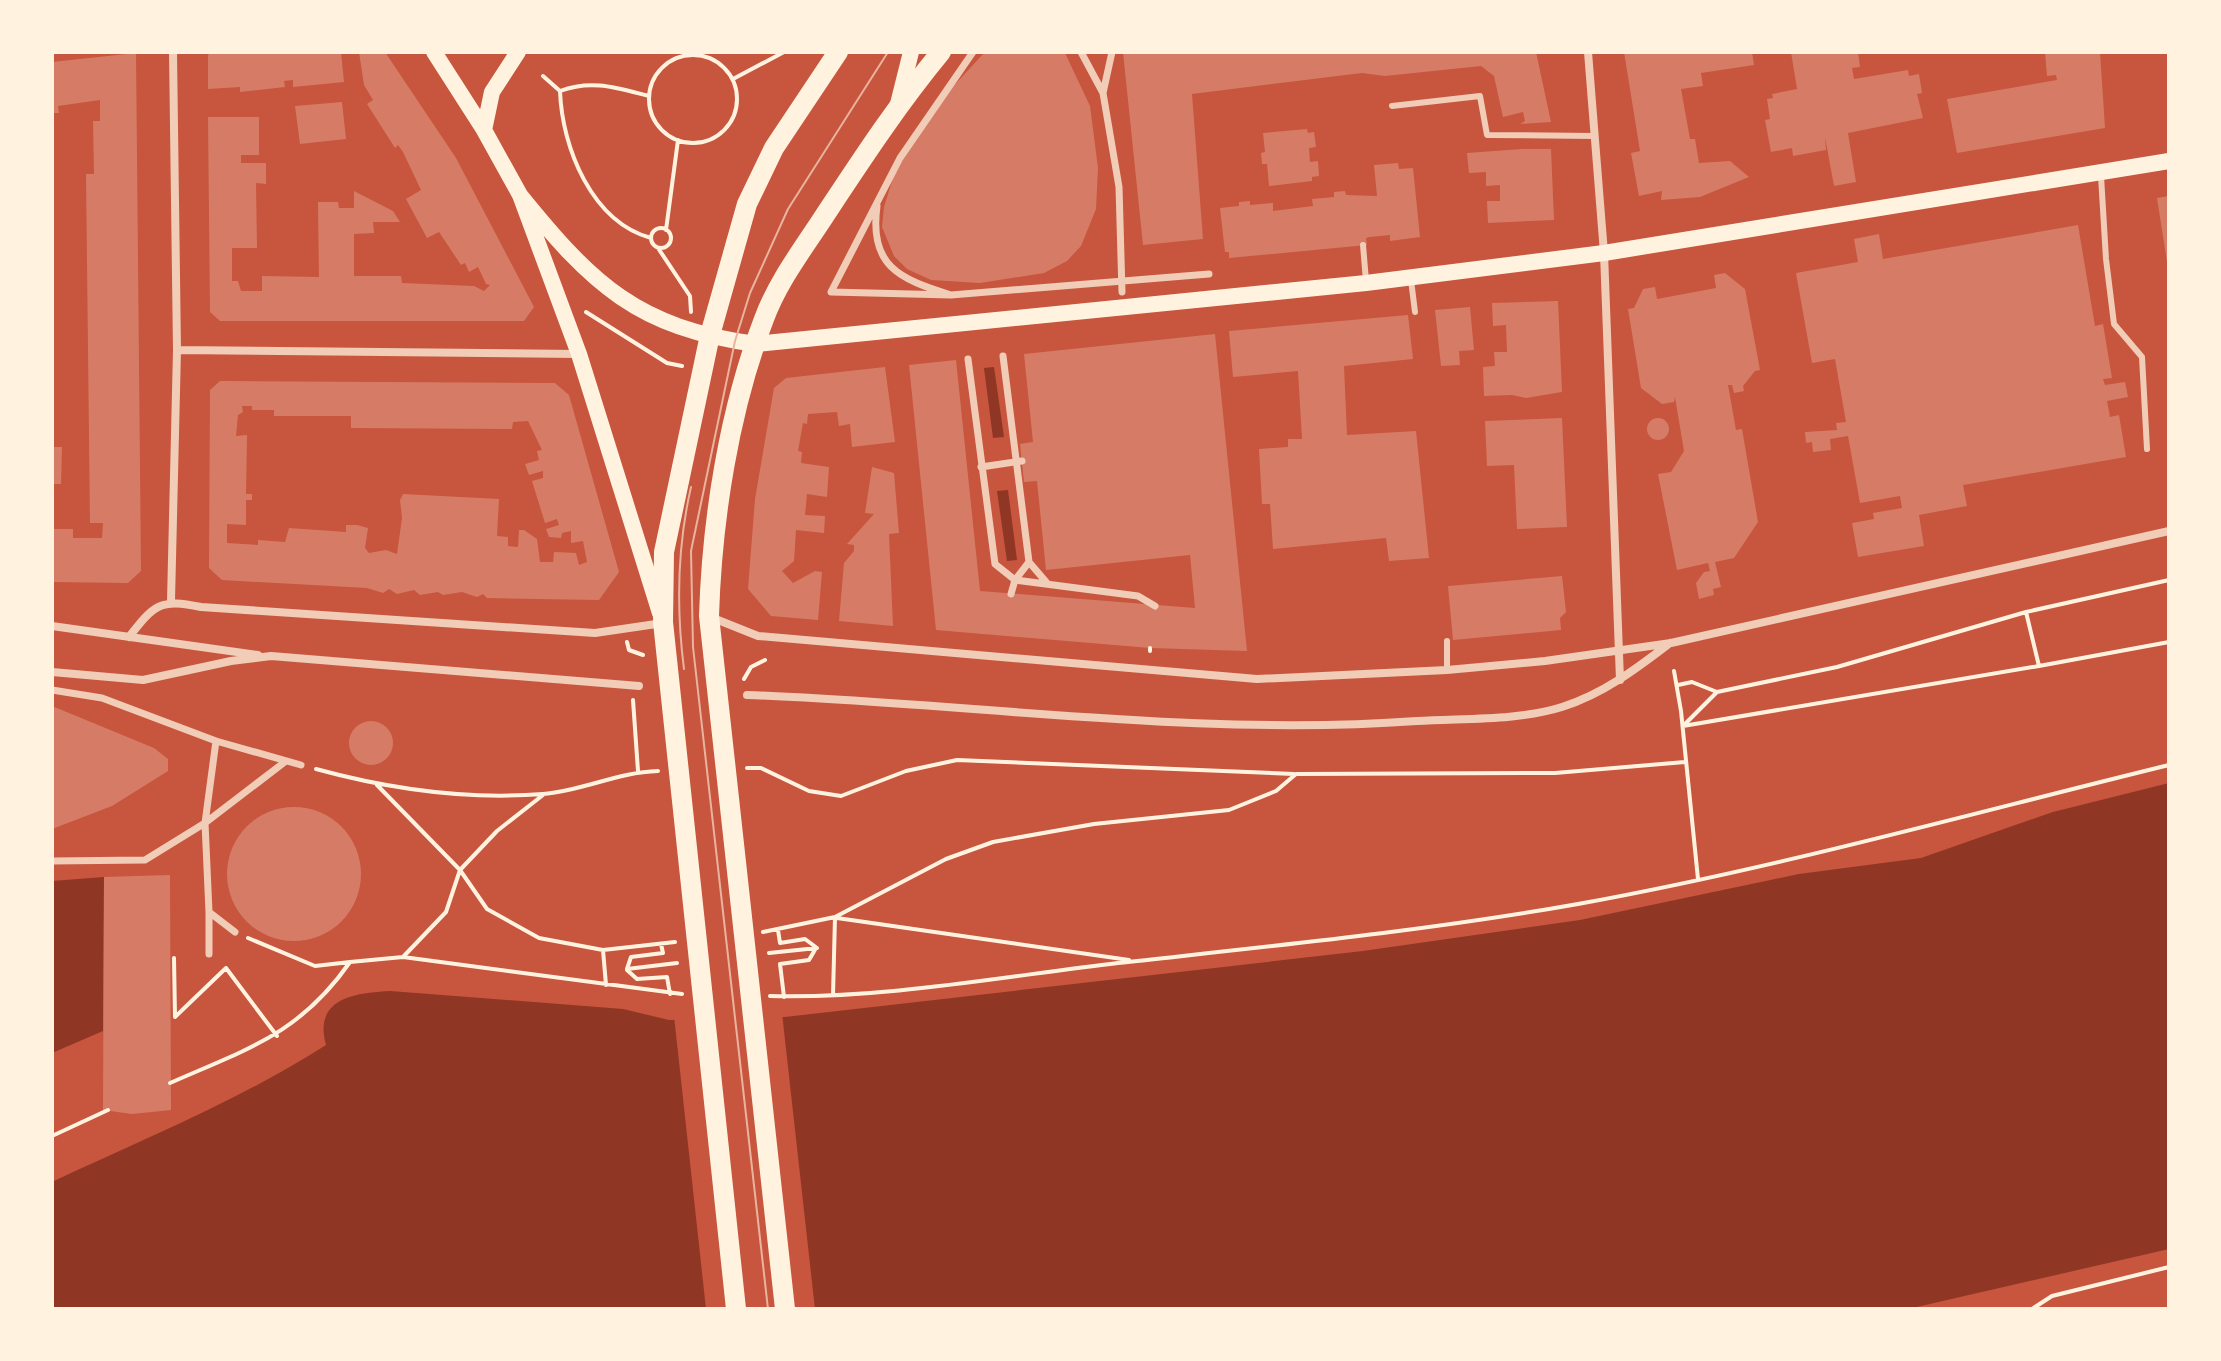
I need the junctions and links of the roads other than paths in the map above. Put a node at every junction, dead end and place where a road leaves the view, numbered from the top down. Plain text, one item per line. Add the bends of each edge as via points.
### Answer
1 (173, 52) edge
2 (434, 52) edge
3 (518, 52) edge
4 (838, 52) edge
5 (911, 52) edge
6 (941, 52) edge
7 (973, 52) edge
8 (1081, 52) edge
9 (1112, 52) edge
10 (1588, 52) edge
11 (1103, 93) junction
12 (898, 105) junction
13 (1392, 106) dead end
14 (484, 130) junction
15 (1595, 136) junction
16 (2169, 161) edge
17 (2101, 172) junction
18 (520, 195) junction
19 (878, 200) junction
20 (1363, 245) dead end
21 (1604, 253) junction
22 (1209, 274) dead end
23 (1411, 277) junction
24 (1122, 281) junction
25 (1366, 283) junction
26 (1122, 292) dead end
27 (951, 295) junction
28 (1415, 312) dead end
29 (710, 335) junction
30 (756, 344) junction
31 (177, 350) junction
32 (579, 354) junction
33 (1003, 356) dead end
34 (968, 359) dead end
35 (2147, 449) dead end
36 (1019, 461) junction
37 (981, 467) junction
38 (2169, 531) edge
39 (1029, 562) junction
40 (1015, 580) junction
41 (1047, 583) junction
42 (1011, 594) dead end
43 (171, 601) junction
44 (1155, 606) dead end
45 (709, 616) junction
46 (663, 622) junction
47 (52, 626) edge
48 (129, 637) junction
49 (1447, 641) dead end
50 (1671, 643) junction
51 (1619, 650) junction
52 (271, 656) junction
53 (1447, 670) junction
54 (52, 672) edge
55 (1620, 680) junction
56 (639, 686) dead end
57 (52, 690) edge
58 (747, 695) dead end
59 (216, 741) junction
60 (286, 761) junction
61 (301, 765) road end
62 (205, 823) junction
63 (52, 861) edge
64 (209, 912) junction
65 (235, 932) dead end
66 (209, 954) dead end
67 (736, 1309) edge
68 (785, 1309) edge

1 - 31 street
2 - 14 main road
3 - 14 main road via 492,92
4 - 29 main road via 774,148 747,204
5 - 12 main road
6 - 12 main road
7 - 19 street via 928,114
8 - 11 street
9 - 11 street
10 - 15 street
11 - 24 street via 1119,187
12 - 30 main road via 780,284
13 - 15 lane via 1480,96 1487,135
14 - 18 main road
15 - 21 street
16 - 17 main road
17 - 21 main road
17 - 35 lane via 2114,324 2142,357
18 - 29 main road via 596,282 642,311
18 - 32 main road
19 - 27 street via 873,234 883,261 916,284
19 - 27 street via 831,292
20 - 25 lane
21 - 23 main road
21 - 51 street
22 - 24 street
23 - 25 main road
23 - 28 lane
24 - 26 street
24 - 27 street
25 - 30 main road
29 - 30 main road
29 - 46 main road via 664,552
30 - 45 main road via 713,534
31 - 32 street
31 - 43 street
32 - 46 main road
33 - 36 street
34 - 37 street
36 - 37 street
36 - 39 street
37 - 40 street via 995,564
38 - 50 street
39 - 40 street
39 - 41 street
40 - 41 street
40 - 42 street
41 - 44 street via 1138,596
43 - 46 street via 595,633
43 - 48 street via 149,611
45 - 53 street via 758,636 1257,679
45 - 68 main road
46 - 67 main road via 660,663
47 - 48 street
48 - 52 street
49 - 53 lane
50 - 51 street
50 - 55 street
51 - 53 street
51 - 55 street
52 - 54 street via 143,680
52 - 56 street
55 - 58 street via 1569,705 1521,714 1308,726 1228,726
57 - 59 street via 102,698
59 - 60 street
59 - 62 street
60 - 61 street
60 - 62 street
62 - 63 street via 145,860
62 - 64 street
64 - 65 street
64 - 66 street

